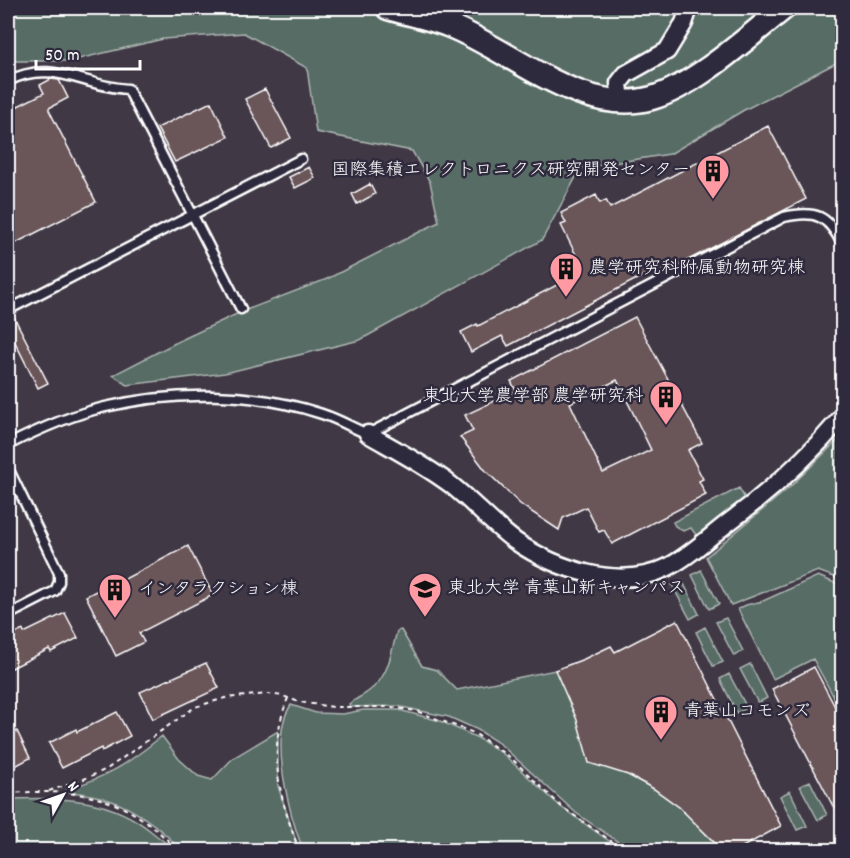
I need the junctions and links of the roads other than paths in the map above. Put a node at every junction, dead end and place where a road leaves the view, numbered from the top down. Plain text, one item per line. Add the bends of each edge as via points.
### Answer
1 (388, 8) edge
2 (689, 8) edge
3 (784, 8) edge
4 (8, 81) edge
5 (621, 102) junction
6 (301, 159) dead end
7 (193, 216) junction
8 (843, 244) edge
9 (241, 309) dead end
10 (8, 310) edge
11 (843, 417) edge
12 (368, 434) junction
13 (8, 445) edge
14 (8, 468) edge
15 (8, 615) edge

1 - 5 street via 450,26 574,90
2 - 5 street via 667,51 626,74 620,83
3 - 5 street via 689,81 654,97
4 - 7 lane via 19,75 53,72 128,89
6 - 7 lane
7 - 9 lane
7 - 10 lane
8 - 12 lane via 830,224 818,216 803,213 784,217
11 - 12 street via 791,473 679,560 665,569 618,577 568,568 539,555 515,541 448,483
12 - 13 lane via 293,406 203,396 105,407 60,421
14 - 15 lane via 59,573 55,591

